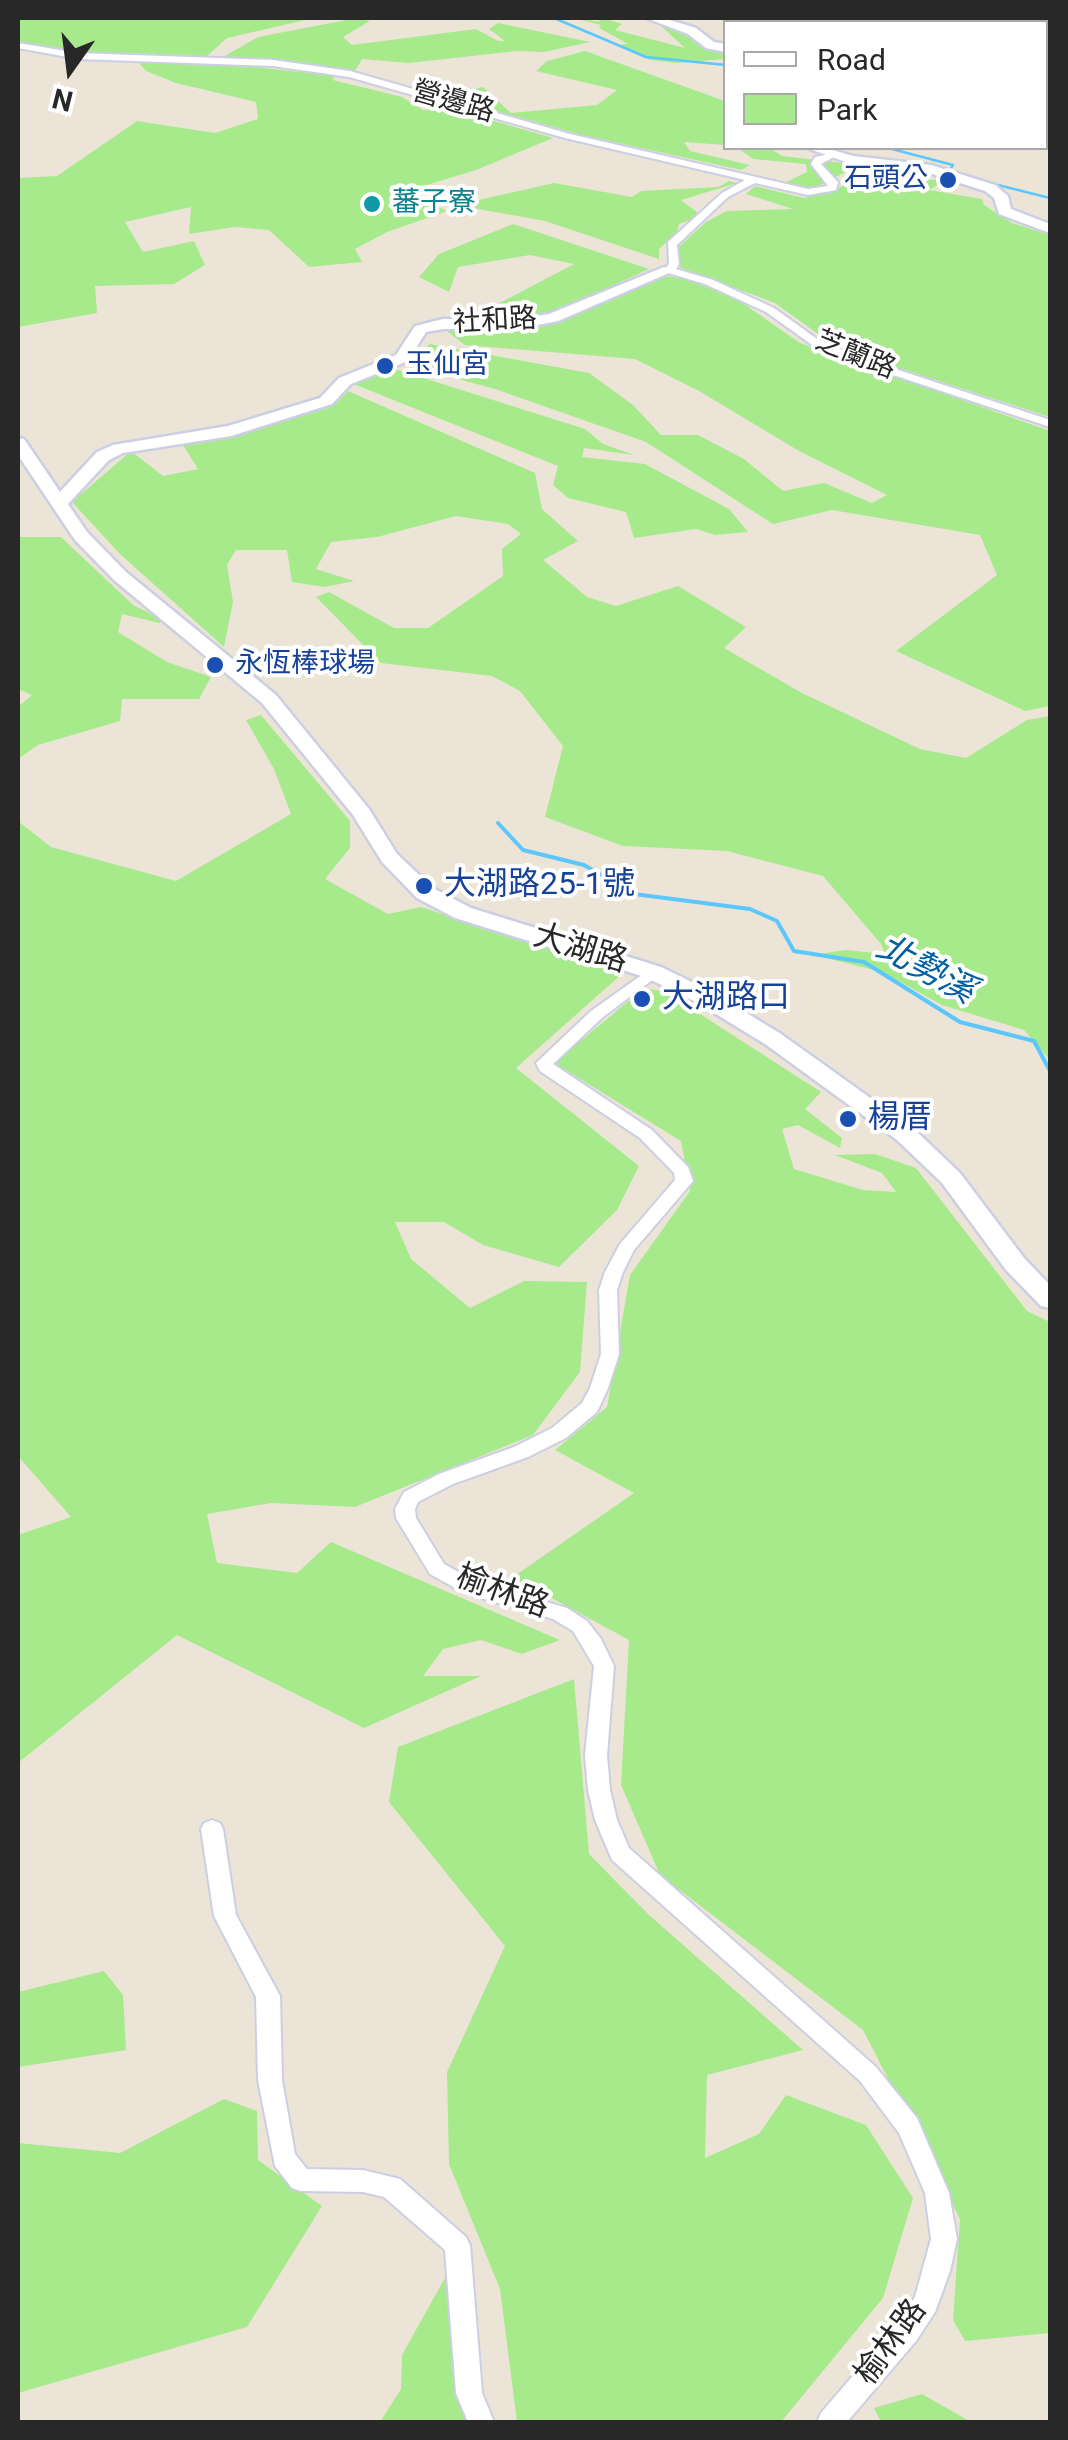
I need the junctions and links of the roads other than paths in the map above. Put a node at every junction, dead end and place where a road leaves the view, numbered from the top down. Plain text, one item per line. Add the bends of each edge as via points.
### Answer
1 (652, 18) edge
2 (723, 44) edge
3 (18, 46) edge
4 (820, 150) edge
5 (831, 154) junction
6 (751, 181) junction
7 (1050, 229) edge
8 (669, 270) junction
9 (1050, 424) edge
10 (18, 444) edge
11 (59, 503) junction
12 (653, 972) junction
13 (1050, 1300) edge
14 (212, 1829) dead end
15 (481, 2422) edge
16 (830, 2422) edge

1 - 2 street via 692,31 710,45
3 - 6 street, 營邊路 via 350,74
4 - 5 street
5 - 6 street, 營邊路 via 816,164 833,182 830,190
5 - 7 street via 931,169 990,188 1001,196 1004,211
6 - 8 street via 725,195 672,244
8 - 9 street, 芝蘭路 via 770,310 816,343 855,359
8 - 11 street, 社和路 via 553,318 420,330 402,358 345,381 326,401 231,431 118,449
10 - 11 street, 大湖路
11 - 12 street, 大湖路 via 120,576 269,700 389,858 425,894 464,913
12 - 13 street, 大湖路 via 773,1039 906,1135 951,1178
12 - 16 street, 榆林路 via 544,1063 646,1134 684,1181 626,1248 614,1272 608,1290 610,1354 599,1388 590,1407 559,1434 446,1479 411,1497 404,1509 438,1569 580,1626 604,1666 596,1755 606,1820 620,1854 868,2074 914,2140 937,2193 944,2239 937,2271 907,2332
14 - 15 street via 225,1916 268,1996 270,2080 284,2158 301,2180 391,2188 457,2246 469,2393

